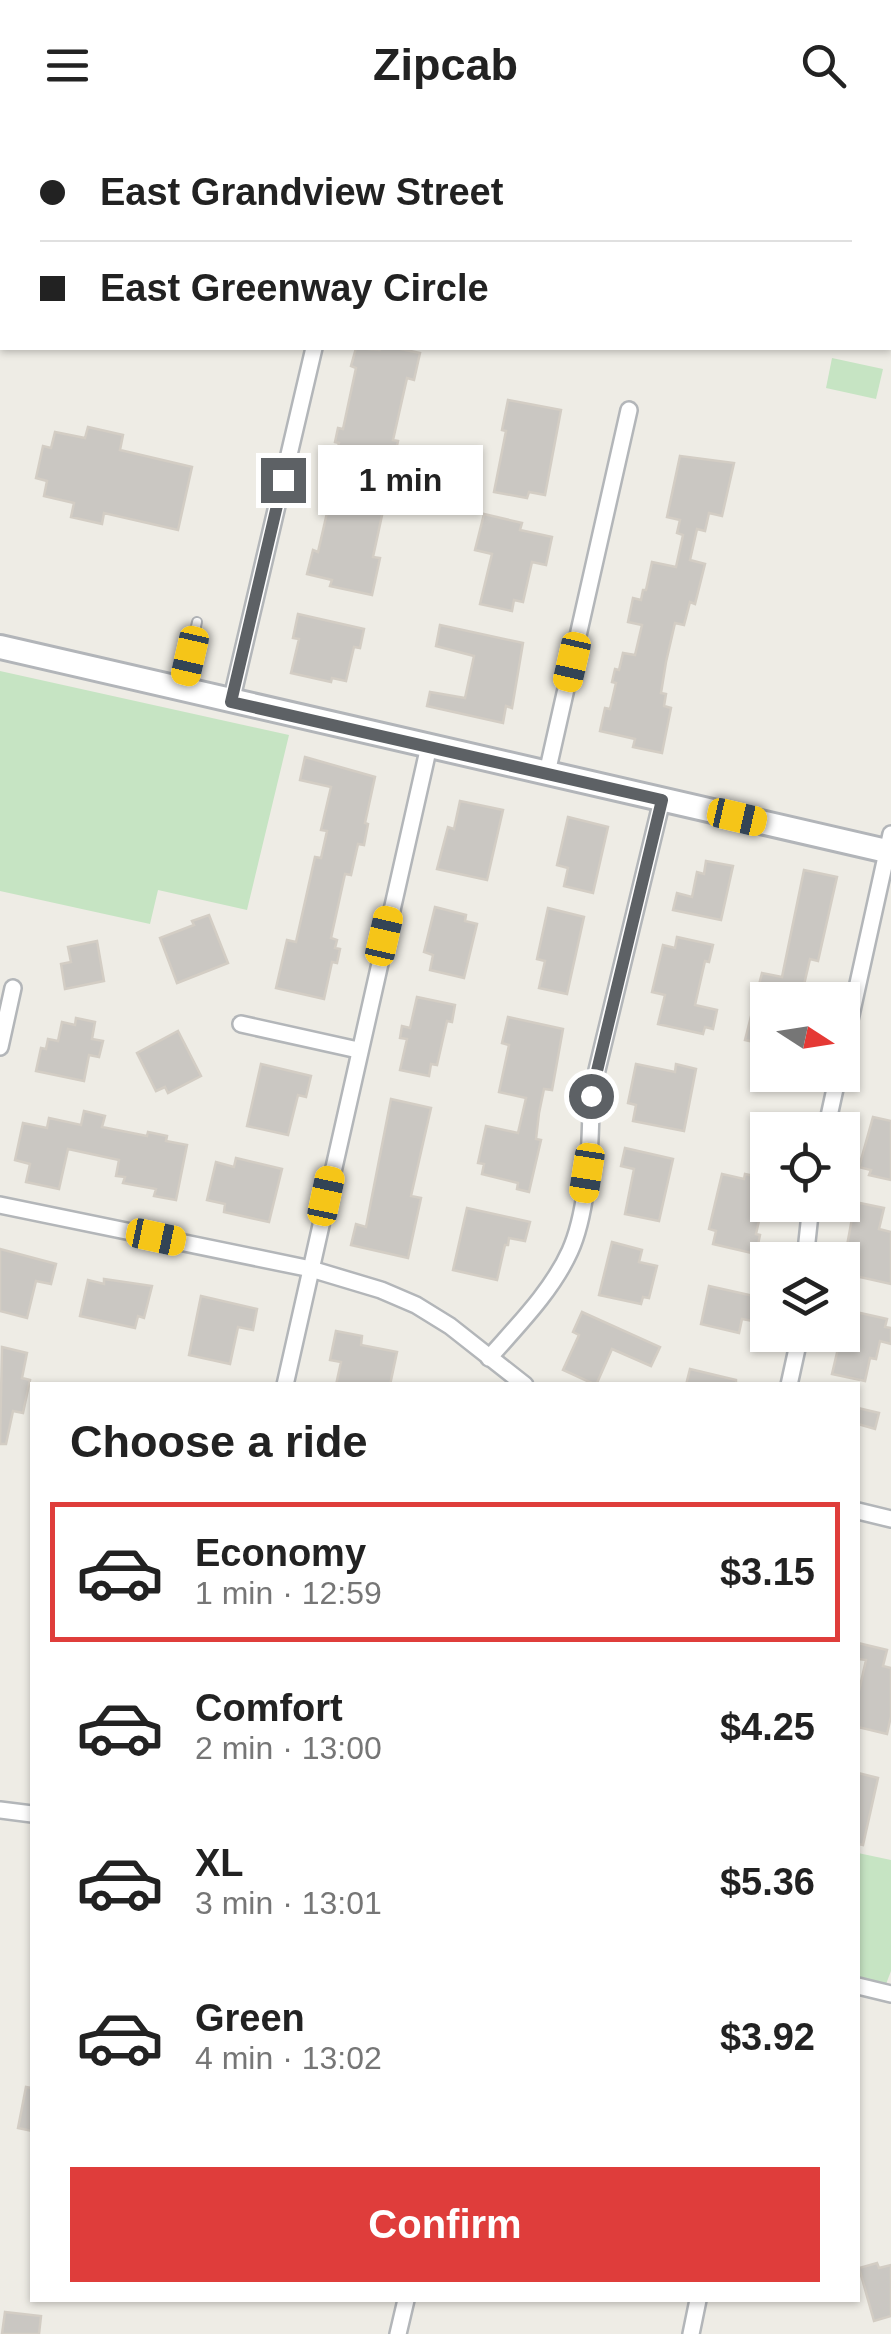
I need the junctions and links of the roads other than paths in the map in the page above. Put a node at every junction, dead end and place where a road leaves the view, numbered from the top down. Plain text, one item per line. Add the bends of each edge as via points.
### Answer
1 (314, 350) edge
2 (628, 410) dead end
3 (197, 622) dead end
4 (0, 646) edge
5 (182, 690) junction
6 (231, 702) junction
7 (429, 746) junction
8 (547, 773) junction
9 (662, 800) junction
10 (890, 846) edge
11 (859, 982) edge
12 (13, 988) dead end
13 (240, 1024) dead end
14 (0, 1047) edge
15 (358, 1050) junction
16 (0, 1205) edge
17 (311, 1268) junction
18 (796, 1352) edge
19 (490, 1358) junction
20 (285, 1382) edge
21 (521, 1382) edge
22 (790, 1382) edge
23 (860, 1511) edge
24 (891, 1519) edge
25 (0, 1810) edge
26 (30, 1814) edge
27 (860, 1986) edge
28 (891, 1994) edge
29 (406, 2302) edge
30 (698, 2302) edge
31 (398, 2334) edge
32 (691, 2334) edge

1 - 6 street
2 - 8 street
3 - 5 lane
4 - 5 street
5 - 6 street
6 - 7 street
7 - 8 street
7 - 15 street
8 - 9 street
9 - 10 street
9 - 19 street via 591,1096 592,1145 570,1251
10 - 11 street
12 - 14 street
13 - 15 street
15 - 17 street
16 - 17 street
17 - 19 street via 416,1304
17 - 20 street
18 - 22 street
19 - 21 street
23 - 24 street
25 - 26 street
27 - 28 street
29 - 31 street
30 - 32 street

